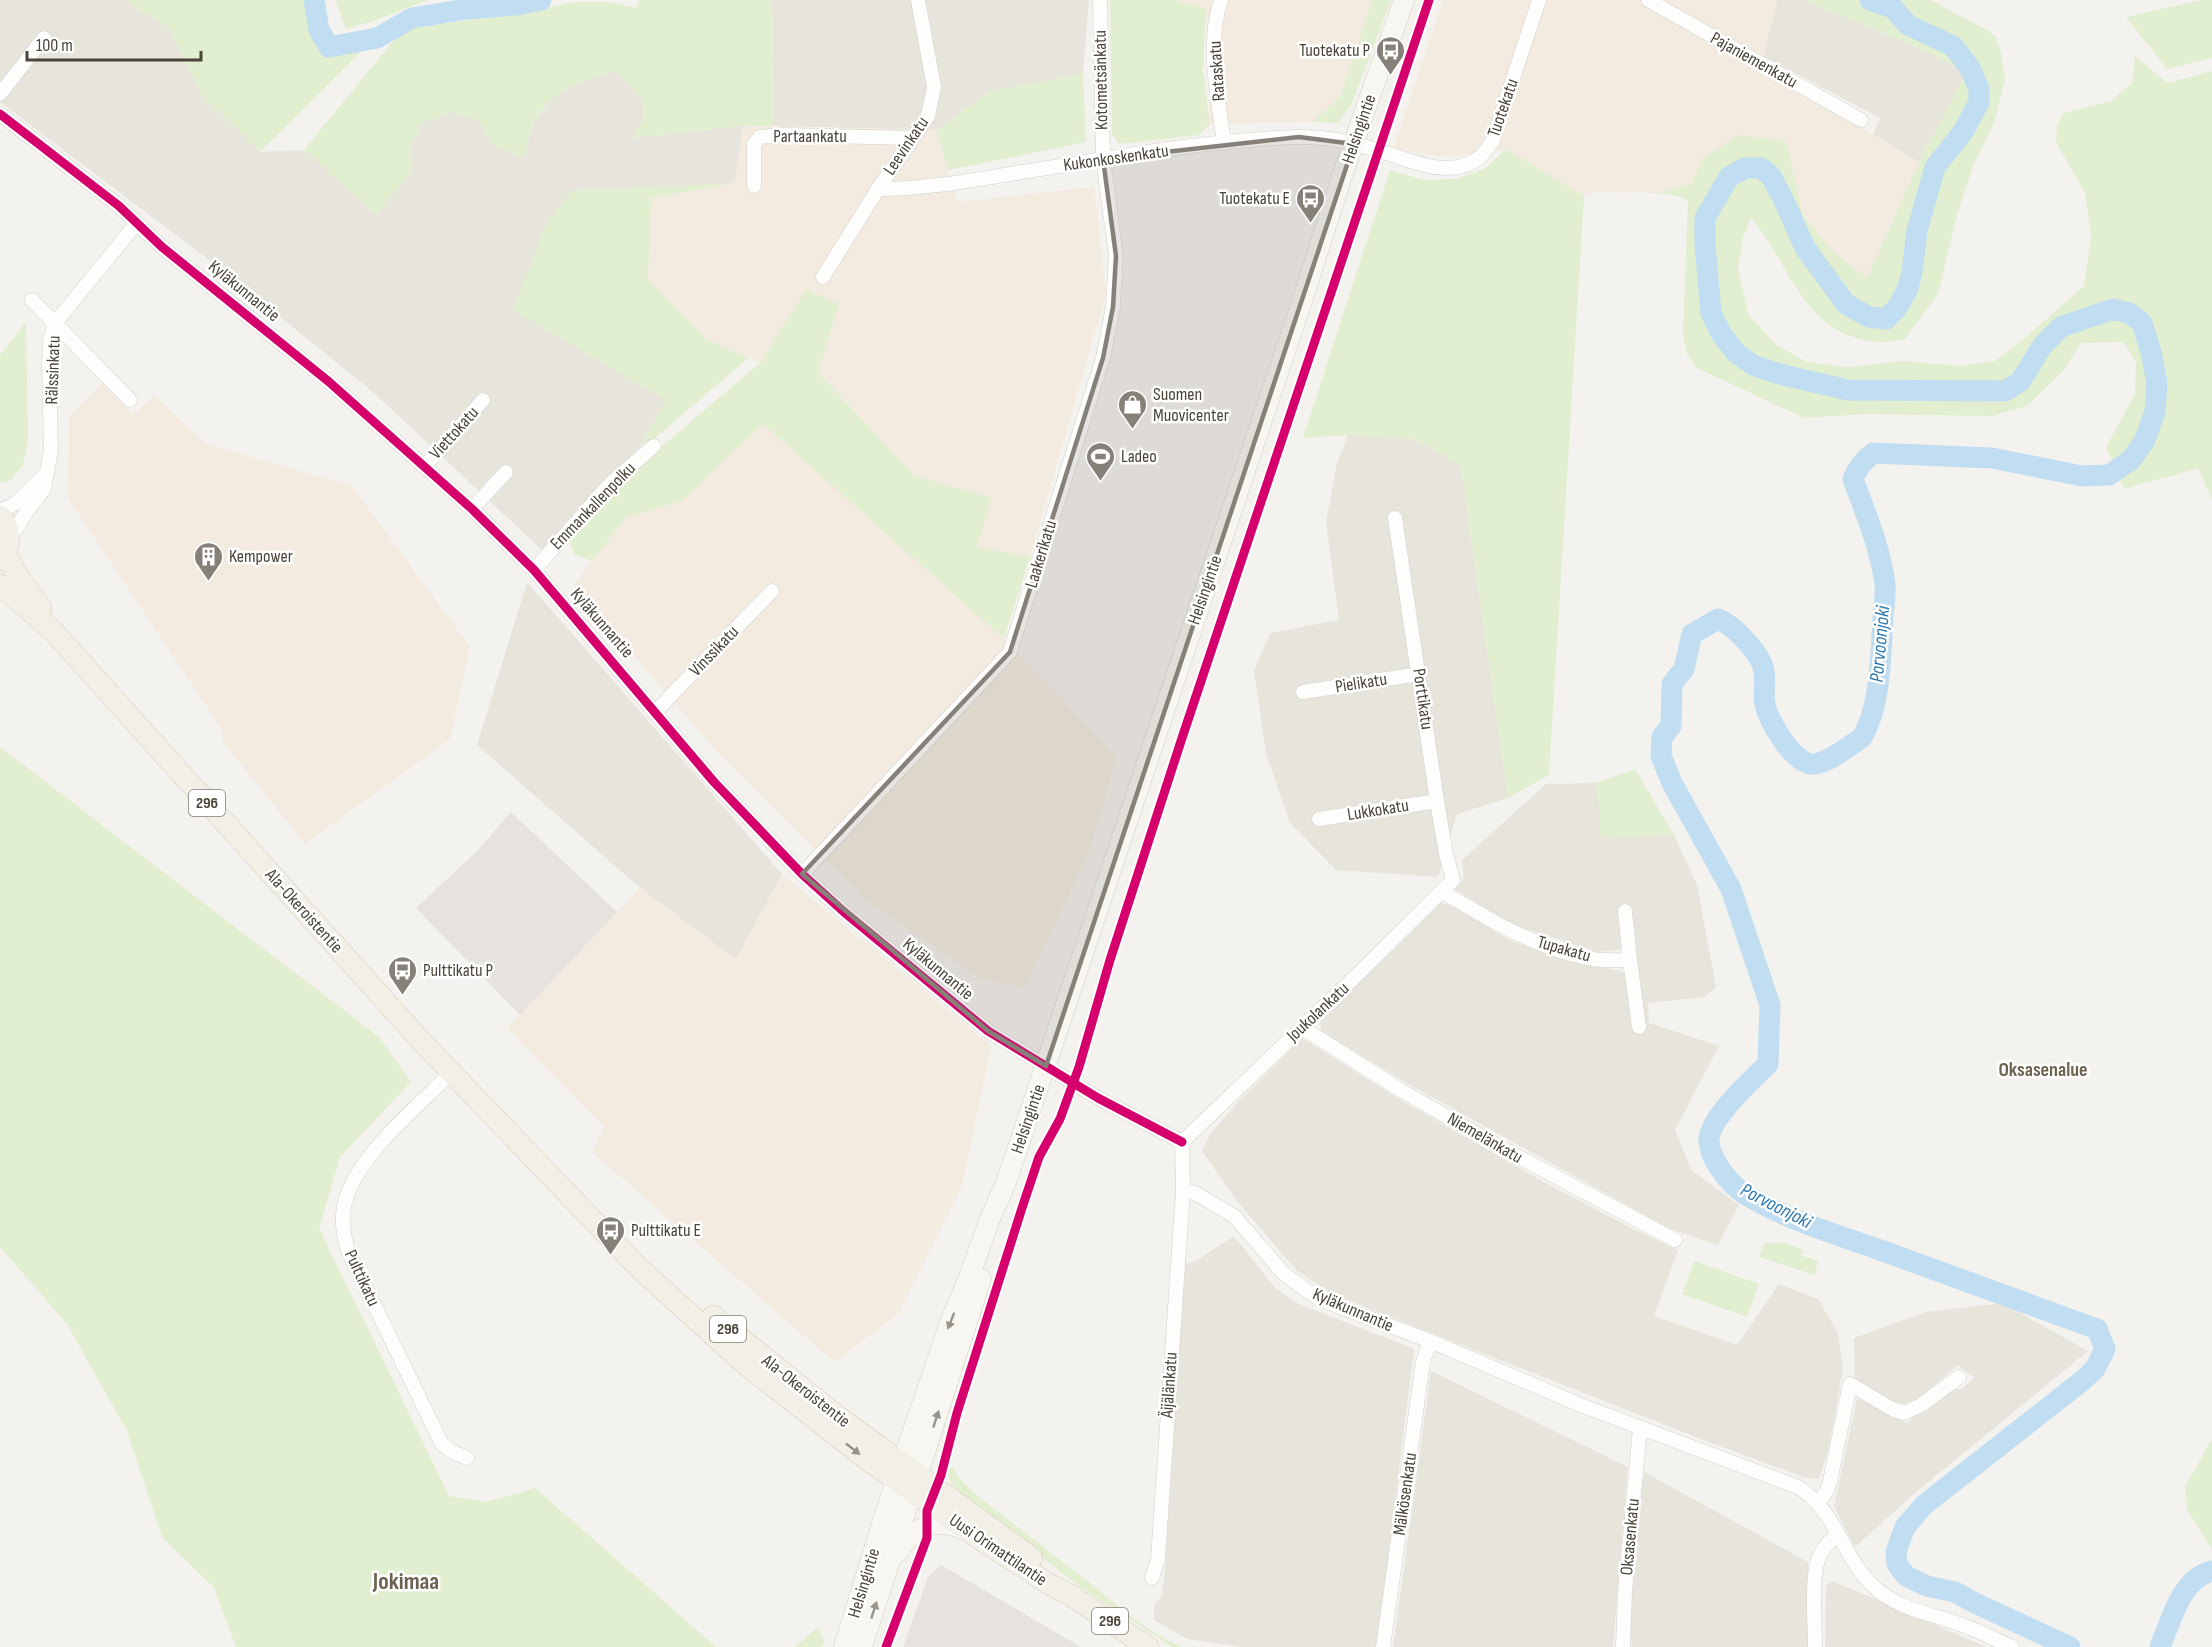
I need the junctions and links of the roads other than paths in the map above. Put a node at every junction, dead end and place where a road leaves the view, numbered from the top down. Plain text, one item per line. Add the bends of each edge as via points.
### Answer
1 (918, 0) edge
2 (1100, 0) edge
3 (1221, 0) edge
4 (1404, 0) edge
5 (1539, 0) edge
6 (1648, 0) edge
7 (44, 38) dead end
8 (0, 94) edge
9 (0, 114) edge
10 (1861, 120) dead end
11 (912, 138) junction
12 (1224, 143) junction
13 (1354, 144) junction
14 (1103, 159) junction
15 (754, 186) dead end
16 (878, 189) junction
17 (136, 224) junction
18 (823, 277) dead end
19 (32, 300) dead end
20 (55, 323) junction
21 (130, 399) dead end
22 (483, 400) dead end
23 (654, 446) dead end
24 (424, 466) junction
25 (47, 472) junction
26 (506, 472) dead end
27 (472, 509) junction
28 (0, 511) edge
29 (0, 516) edge
30 (1395, 518) dead end
31 (5, 551) edge
32 (534, 570) junction
33 (0, 585) edge
34 (772, 591) dead end
35 (54, 632) junction
36 (1419, 674) junction
37 (1303, 692) dead end
38 (656, 711) junction
39 (1437, 801) junction
40 (1318, 819) dead end
41 (802, 873) junction
42 (1453, 880) joint
43 (1443, 892) junction
44 (1625, 911) dead end
45 (1630, 960) junction
46 (1301, 1027) junction
47 (1639, 1027) dead end
48 (1046, 1066) junction
49 (451, 1073) junction
50 (1182, 1142) junction
51 (1183, 1191) junction
52 (1675, 1240) dead end
53 (1430, 1341) junction
54 (1959, 1377) dead end
55 (1640, 1428) junction
56 (467, 1458) dead end
57 (907, 1478) junction
58 (1818, 1502) junction
59 (1838, 1533) junction
60 (972, 1534) junction
61 (886, 1574) junction
62 (1152, 1578) dead end
63 (1072, 1596) junction
64 (844, 1647) edge
65 (862, 1647) edge
66 (1148, 1647) edge
67 (1383, 1647) edge
68 (1623, 1647) edge
69 (1815, 1647) edge
70 (2012, 1647) edge

1 - 11 street, Leevinkatu via 934,87 928,116
2 - 14 street, Kotometsänkatu
3 - 12 street, Rataskatu via 1214,35
4 - 13 main road, Helsingintie
5 - 13 street, Tuotekatu via 1492,142 1480,157 1462,165 1429,167
6 - 10 street, Pajaniemenkatu
7 - 8 street
9 - 17 street, Kyläkunnantie via 119,206
11 - 15 street, Partaankatu via 760,136 754,144
11 - 16 street, Leevinkatu
12 - 13 street, Kukonkoskenkatu via 1299,137 1333,138
12 - 14 street, Kukonkoskenkatu
13 - 48 main road, Helsingintie
14 - 16 street, Kukonkoskenkatu via 916,189
14 - 41 street, Laakerikatu via 1116,256 1113,307 1103,358 1010,652
16 - 18 street, Leevinkatu
17 - 20 street, Rälssinkatu
17 - 24 street, Kyläkunnantie via 328,381
19 - 20 street
20 - 21 street
20 - 25 street, Rälssinkatu via 50,340 51,450
22 - 24 street, Viettokatu
23 - 32 street, Emmankallenpolku via 610,484
24 - 27 street, Kyläkunnantie
25 - 28 street via 16,503
25 - 31 street, Rälssinkatu via 44,489
26 - 27 street
27 - 32 street, Kyläkunnantie
29 - 31 main road, Ala-Okeroistentie via 7,527
30 - 36 street, Porttikatu
31 - 35 main road, Ala-Okeroistentie / 296
32 - 38 street, Kyläkunnantie
33 - 35 main road, Ala-Okeroistentie / 296
34 - 38 street, Vinssikatu
35 - 49 main road, Ala-Okeroistentie / 296
36 - 37 street, Pielikatu
36 - 39 street, Porttikatu
38 - 41 street, Kyläkunnantie via 714,782
39 - 40 street, Lukkokatu
39 - 42 street, Porttikatu
41 - 48 street, Kyläkunnantie via 988,1032
42 - 43 street, Joukolankatu
43 - 45 street, Tupakatu via 1503,928 1555,950 1593,959
43 - 46 street, Joukolankatu
44 - 45 street
45 - 47 street
46 - 50 street, Joukolankatu
46 - 52 street, Niemelänkatu via 1500,1148
48 - 50 street, Kyläkunnantie
48 - 57 main road, Helsingintie via 1007,1180 967,1326
49 - 56 street, Pulttikatu via 361,1169 346,1198 343,1225 348,1251 442,1444
49 - 57 main road, Ala-Okeroistentie / 296 via 561,1185
50 - 51 street
51 - 53 street, Kyläkunnantie via 1195,1193 1234,1216 1284,1274 1319,1299
51 - 62 street, Äijälänkatu via 1158,1559
53 - 55 street, Kyläkunnantie
53 - 67 street, Mälkösenkatu via 1423,1362
54 - 58 street via 1904,1413 1850,1384 1830,1481
55 - 58 street, Kyläkunnantie via 1782,1480
55 - 68 street, Oksasenkatu
57 - 60 main road, Uusi Orimattilantie / 296
57 - 61 main road, Helsingintie
57 - 63 main road, Uusi Orimattilantie / 296 via 1055,1576
57 - 64 main road, Helsingintie
58 - 59 street, Kyläkunnantie
59 - 69 street via 1818,1560
59 - 70 street, Kyläkunnantie via 1860,1571 1885,1596
60 - 61 main road via 942,1523 918,1529 904,1542
60 - 63 main road, Uusi Orimattilantie / 296
65 -> 61 main road, Helsingintie
63 - 66 main road, Uusi Orimattilantie / 296

